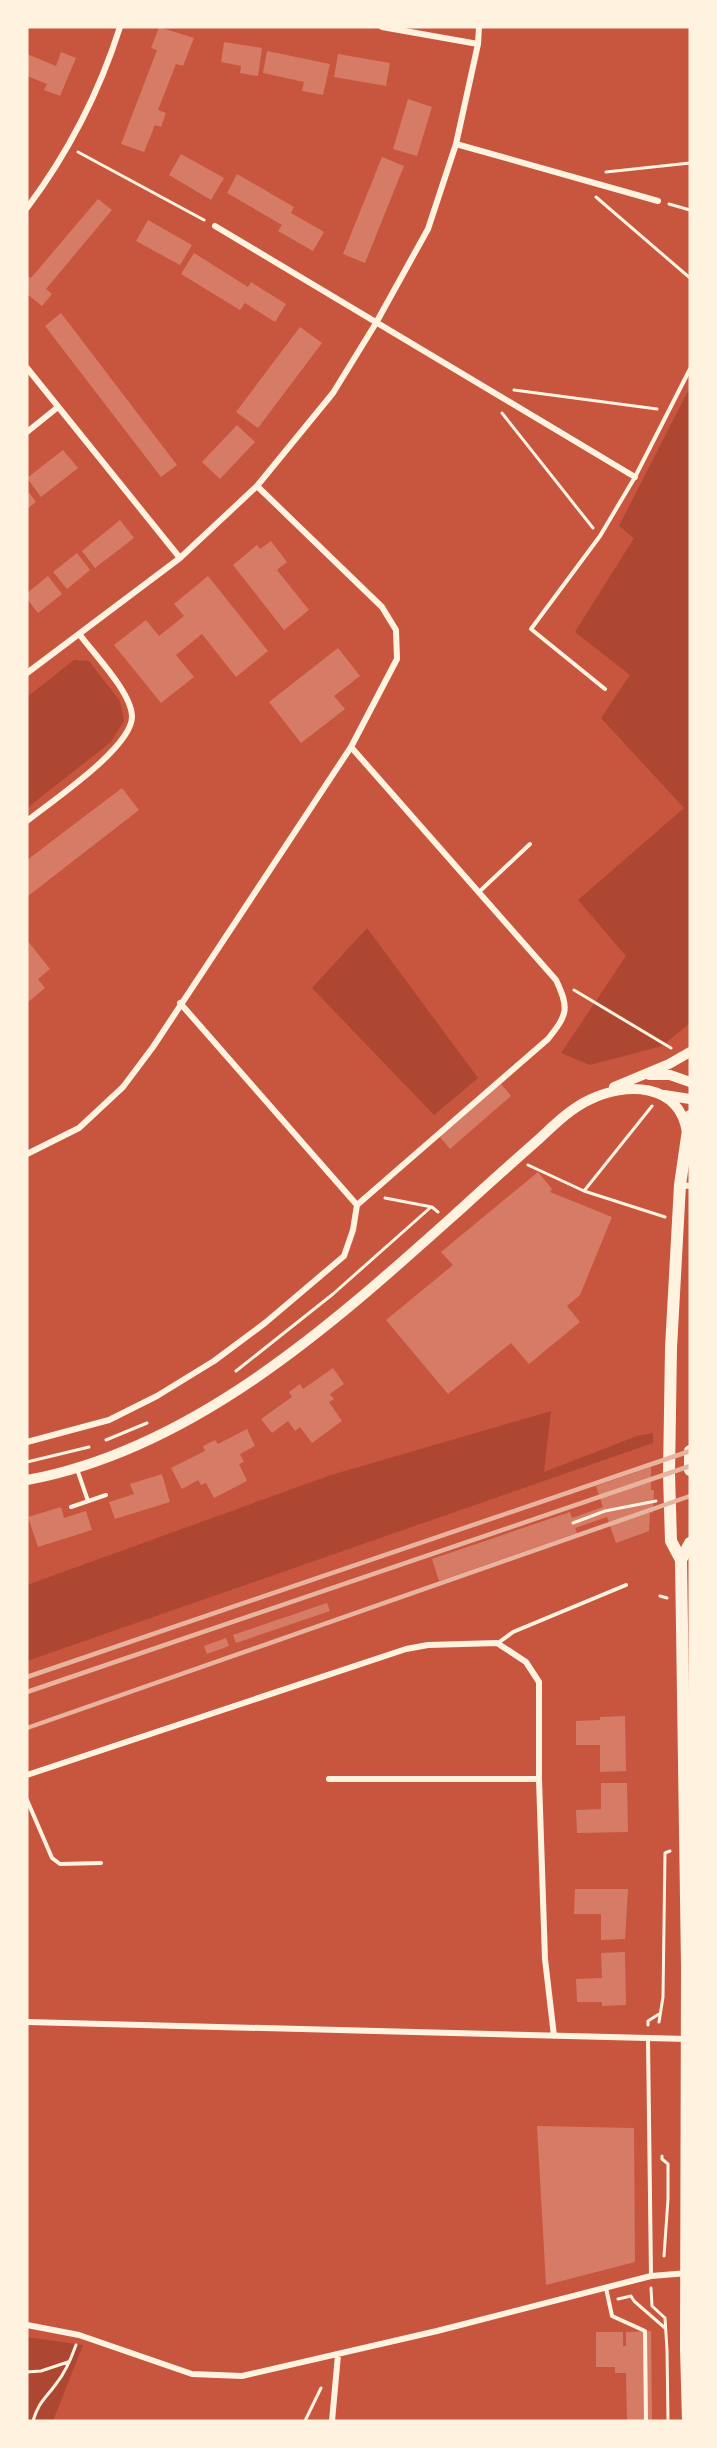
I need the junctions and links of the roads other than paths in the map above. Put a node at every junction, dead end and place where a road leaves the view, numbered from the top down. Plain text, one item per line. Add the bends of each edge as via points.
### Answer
1 (120, 27) edge
2 (382, 27) edge
3 (479, 27) edge
4 (478, 45) junction
5 (456, 144) junction
6 (658, 201) road end
7 (27, 208) edge
8 (215, 226) road end
9 (376, 323) junction
10 (27, 368) edge
11 (690, 369) edge
12 (58, 407) junction
13 (27, 432) edge
14 (635, 477) junction
15 (257, 486) junction
16 (180, 558) junction
17 (80, 635) junction
18 (27, 673) edge
19 (605, 689) dead end
20 (351, 747) junction
21 (27, 821) edge
22 (530, 844) dead end
23 (480, 891) junction
24 (180, 1003) junction
25 (690, 1052) edge
26 (631, 1079) junction
27 (690, 1082) edge
28 (659, 1094) junction
29 (601, 1095) junction
30 (690, 1099) edge
31 (690, 1116) edge
32 (687, 1132) junction
33 (27, 1154) edge
34 (685, 1185) edge
35 (357, 1205) junction
36 (27, 1442) edge
37 (690, 1451) edge
38 (77, 1468) junction
39 (690, 1470) edge
40 (27, 1480) edge
41 (106, 1495) dead end
42 (88, 1501) junction
43 (71, 1507) dead end
44 (690, 1543) edge
45 (681, 1560) junction
46 (626, 1585) dead end
47 (497, 1643) junction
48 (27, 1775) edge
49 (329, 1779) dead end
50 (539, 1779) junction
51 (27, 1800) edge
52 (687, 1803) edge
53 (101, 1863) dead end
54 (27, 2022) edge
55 (554, 2036) junction
56 (687, 2039) junction
57 (648, 2040) junction
58 (688, 2273) edge
59 (651, 2276) junction
60 (606, 2288) junction
61 (27, 2325) edge
62 (338, 2355) junction
63 (333, 2421) edge
64 (645, 2421) edge
65 (688, 2421) edge

1 - 7 street via 90,107
2 - 4 street
3 - 4 street
4 - 5 street
5 - 6 street
5 - 9 street via 428,228
8 - 9 street
9 - 14 street
9 - 15 street via 333,393
10 - 12 street
11 - 14 lane
12 - 13 street
12 - 16 street
14 - 19 lane via 600,536 531,629
15 - 16 street
15 - 20 street via 382,607 396,630 397,659
16 - 17 street
17 - 18 street
17 - 21 street via 126,697 132,716 127,734 115,750
20 - 23 street
20 - 24 street
22 - 23 lane
23 - 35 street via 556,980 565,999 563,1019 548,1040
24 - 33 street via 123,1087 79,1128
24 - 35 street
25 - 26 street
26 - 27 street via 670,1075
26 - 29 street
28 - 29 street via 631,1088
28 - 30 street
28 - 32 street via 676,1106
29 - 38 street via 576,1107 283,1359 167,1431 117,1455
31 - 32 main road
32 - 34 main road
34 - 45 main road via 678,1222 669,1474 671,1541
35 - 36 street via 344,1256 214,1361 109,1420
37 - 39 main road
38 - 40 street
38 - 42 lane
41 - 42 lane
42 - 43 lane
44 - 45 main road
45 - 52 main road
46 - 47 lane via 513,1632
47 - 48 street via 406,1649
47 - 50 street via 526,1662 539,1682
49 - 50 street
50 - 55 street via 545,1959
51 - 53 lane via 52,1858 60,1864
52 - 56 main road
54 - 55 street
55 - 57 street
56 - 57 street
56 - 58 main road
57 - 59 lane
58 - 59 street
58 - 65 main road
59 - 60 street
60 - 62 street
60 - 64 lane via 612,2316 645,2331
61 - 62 street via 79,2335 192,2374 242,2376
62 - 63 street

